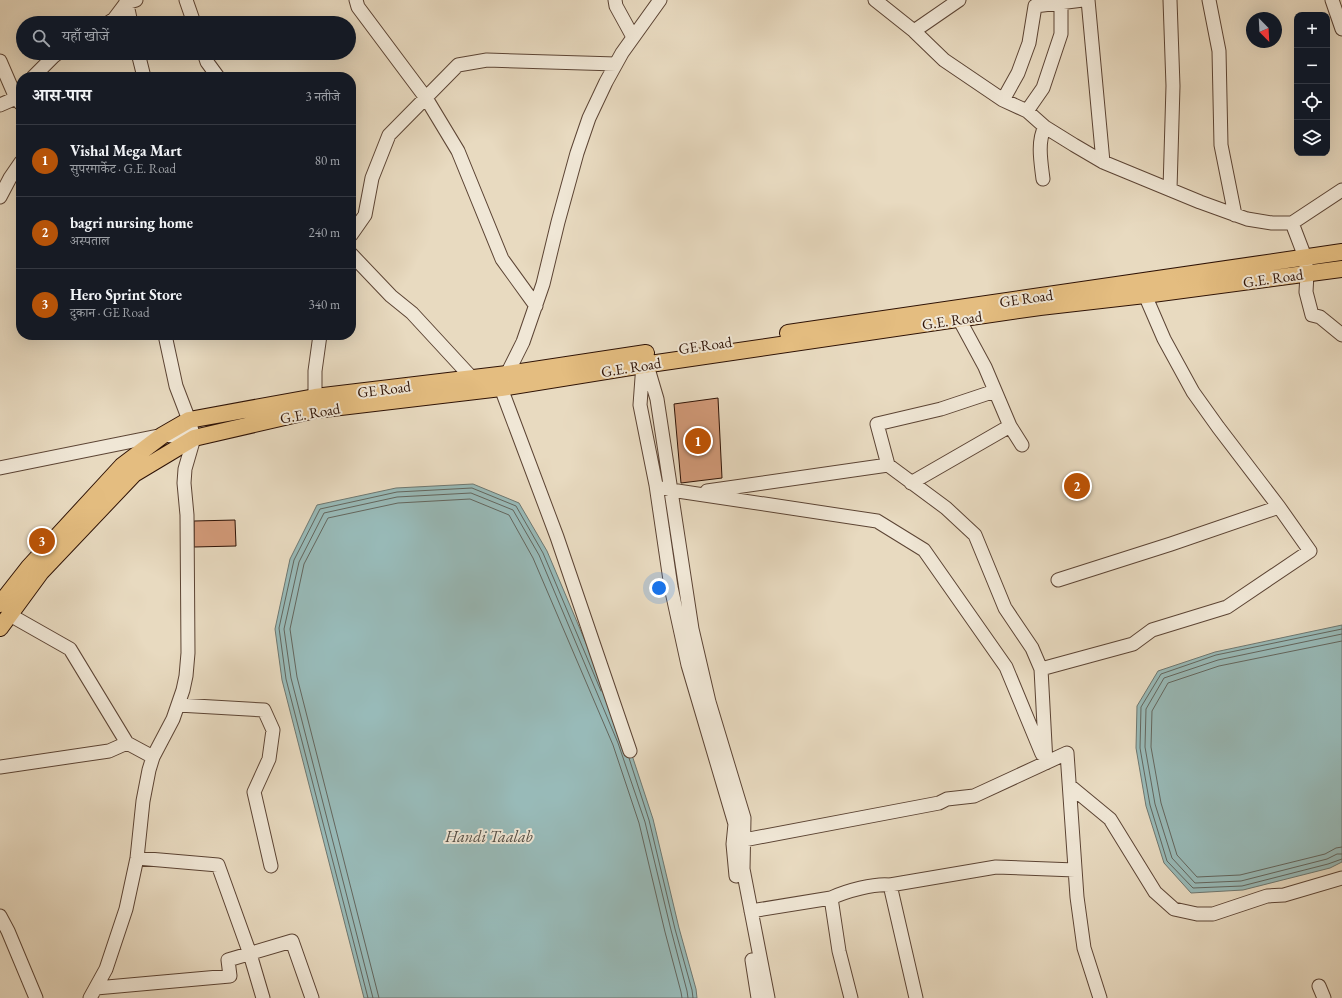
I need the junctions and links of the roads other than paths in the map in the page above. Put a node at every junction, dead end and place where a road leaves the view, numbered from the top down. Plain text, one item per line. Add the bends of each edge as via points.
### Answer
1 (186, 0) edge
2 (356, 0) edge
3 (615, 0) edge
4 (660, 0) edge
5 (875, 0) edge
6 (959, 0) edge
7 (1083, 0) edge
8 (1088, 0) edge
9 (1170, 0) edge
10 (1209, 0) edge
11 (1332, 0) edge
12 (129, 1) edge
13 (1061, 3) junction
14 (116, 16) edge
15 (130, 16) edge
16 (192, 16) edge
17 (1342, 29) edge
18 (914, 31) junction
19 (633, 37) junction
20 (50, 60) edge
21 (140, 60) edge
22 (206, 60) edge
23 (0, 61) edge
24 (616, 64) junction
25 (38, 72) edge
26 (143, 72) edge
27 (214, 72) edge
28 (16, 92) edge
29 (426, 98) junction
30 (16, 99) edge
31 (1003, 100) junction
32 (0, 105) edge
33 (1026, 111) junction
34 (1045, 126) junction
35 (1103, 162) junction
36 (16, 170) edge
37 (1043, 179) dead end
38 (1170, 189) junction
39 (1342, 190) edge
40 (0, 197) edge
41 (1235, 215) junction
42 (1292, 223) junction
43 (356, 228) edge
44 (1342, 252) edge
45 (1305, 257) junction
46 (356, 259) edge
47 (1342, 269) edge
48 (1307, 274) junction
49 (1145, 295) junction
50 (536, 306) junction
51 (959, 319) junction
52 (1342, 335) edge
53 (166, 340) edge
54 (319, 340) edge
55 (644, 361) junction
56 (507, 374) junction
57 (472, 378) junction
58 (501, 388) junction
59 (995, 391) junction
60 (315, 404) junction
61 (189, 420) junction
62 (1010, 426) junction
63 (163, 435) junction
64 (194, 438) junction
65 (1022, 445) dead end
66 (888, 465) junction
67 (0, 468) edge
68 (911, 482) junction
69 (656, 485) junction
70 (671, 490) junction
71 (694, 492) junction
72 (1279, 507) junction
73 (1058, 580) dead end
74 (5, 610) edge
75 (0, 628) edge
76 (1041, 669) junction
77 (178, 705) junction
78 (128, 743) junction
79 (630, 751) dead end
80 (153, 757) junction
81 (1046, 763) junction
82 (0, 767) edge
83 (1070, 786) junction
84 (738, 842) junction
85 (137, 858) junction
86 (271, 866) dead end
87 (1075, 870) junction
88 (1342, 878) edge
89 (890, 885) junction
90 (831, 898) junction
91 (751, 911) junction
92 (0, 916) edge
93 (250, 954) junction
94 (93, 993) edge
95 (31, 997) edge
96 (263, 998) edge
97 (312, 998) edge
98 (758, 998) edge
99 (768, 998) edge
100 (851, 998) edge
101 (916, 998) edge
102 (1100, 998) edge

1 - 16 street
2 - 29 street via 358,7
3 - 19 street
4 - 19 street
5 - 18 street
6 - 18 street
7 - 13 street
8 - 35 street
9 - 38 street via 1173,86
10 - 41 street via 1219,51 1221,145
11 - 17 street
12 - 14 street
12 - 15 street
13 - 31 street via 1035,6 1029,43 1018,73
13 - 33 street via 1061,34 1043,88
18 - 31 street via 944,60
19 - 24 street
20 - 25 street
21 - 26 street
22 - 27 street
23 - 28 street
24 - 29 street via 487,60 458,65
24 - 50 street via 589,118 577,153
29 - 43 street via 389,135 372,178 365,215
29 - 50 street via 458,151 502,260
30 - 32 street
31 - 33 street
33 - 34 street
34 - 35 street
34 - 37 street via 1041,147
35 - 38 street
36 - 40 street
38 - 41 street
39 - 42 street
41 - 42 street via 1272,223
42 - 45 street
44 - 45 main road, GE Road
45 - 48 street
45 - 55 main road, GE Road
46 - 57 street via 391,296 412,313
47 - 48 main road, G.E. Road
48 - 49 main road, G.E. Road
48 - 52 street via 1306,292 1312,315 1320,317
49 - 51 main road, G.E. Road
49 - 72 street via 1164,339 1193,392
50 - 56 street via 523,342
51 - 55 main road, G.E. Road
51 - 59 street
53 - 61 street via 176,386
54 - 60 street via 315,371
55 - 56 main road, GE Road
55 - 58 main road, G.E. Road
55 - 69 street via 640,405
55 - 70 street via 657,399
56 - 57 main road, GE Road
56 - 58 street
57 - 60 main road, GE Road
58 - 60 main road, G.E. Road
58 - 79 street via 557,538
59 - 62 street
59 - 66 street via 941,409 877,424
60 - 61 main road, GE Road
60 - 64 main road, G.E. Road
61 - 63 main road, GE Road
61 - 64 street
62 - 65 street
62 - 68 street
63 - 64 street
63 - 67 street
63 - 74 main road, GE Road via 122,466 29,567
64 - 74 main road, G.E. Road via 134,474
64 - 77 street via 185,468 184,483 187,515 188,653 184,690
66 - 68 street
66 - 71 street
68 - 76 street via 946,508 975,535 1005,608 1032,648
69 - 70 street
69 - 84 street via 671,588 688,665 735,824
70 - 71 street
70 - 84 street via 692,630 709,702 744,818
71 - 81 street via 877,520 924,550 1006,666
72 - 73 street
72 - 76 street via 1310,552 1227,607 1152,630 1133,644
74 - 75 main road, G.E. Road
74 - 78 street via 70,649
76 - 81 street
77 - 80 street
77 - 86 street via 264,710 273,730 269,760 254,792
78 - 80 street
78 - 82 street via 109,751
80 - 85 street via 143,800
81 - 83 street via 1067,753
81 - 84 street via 974,796 947,799 939,803
83 - 87 street
83 - 88 street via 1110,819 1155,892 1174,909 1197,914 1213,914 1267,896 1284,895
84 - 91 street
84 - 98 street via 738,888
85 - 93 street via 218,865
85 - 94 street via 126,909 106,969
87 - 89 street via 996,867
87 - 102 street via 1084,948
89 - 90 street via 883,884 850,891
89 - 101 street
90 - 91 street
90 - 100 street via 839,951
91 - 99 street
92 - 95 street via 8,931
93 - 94 street via 228,960 230,976
93 - 96 street
93 - 97 street via 292,941

